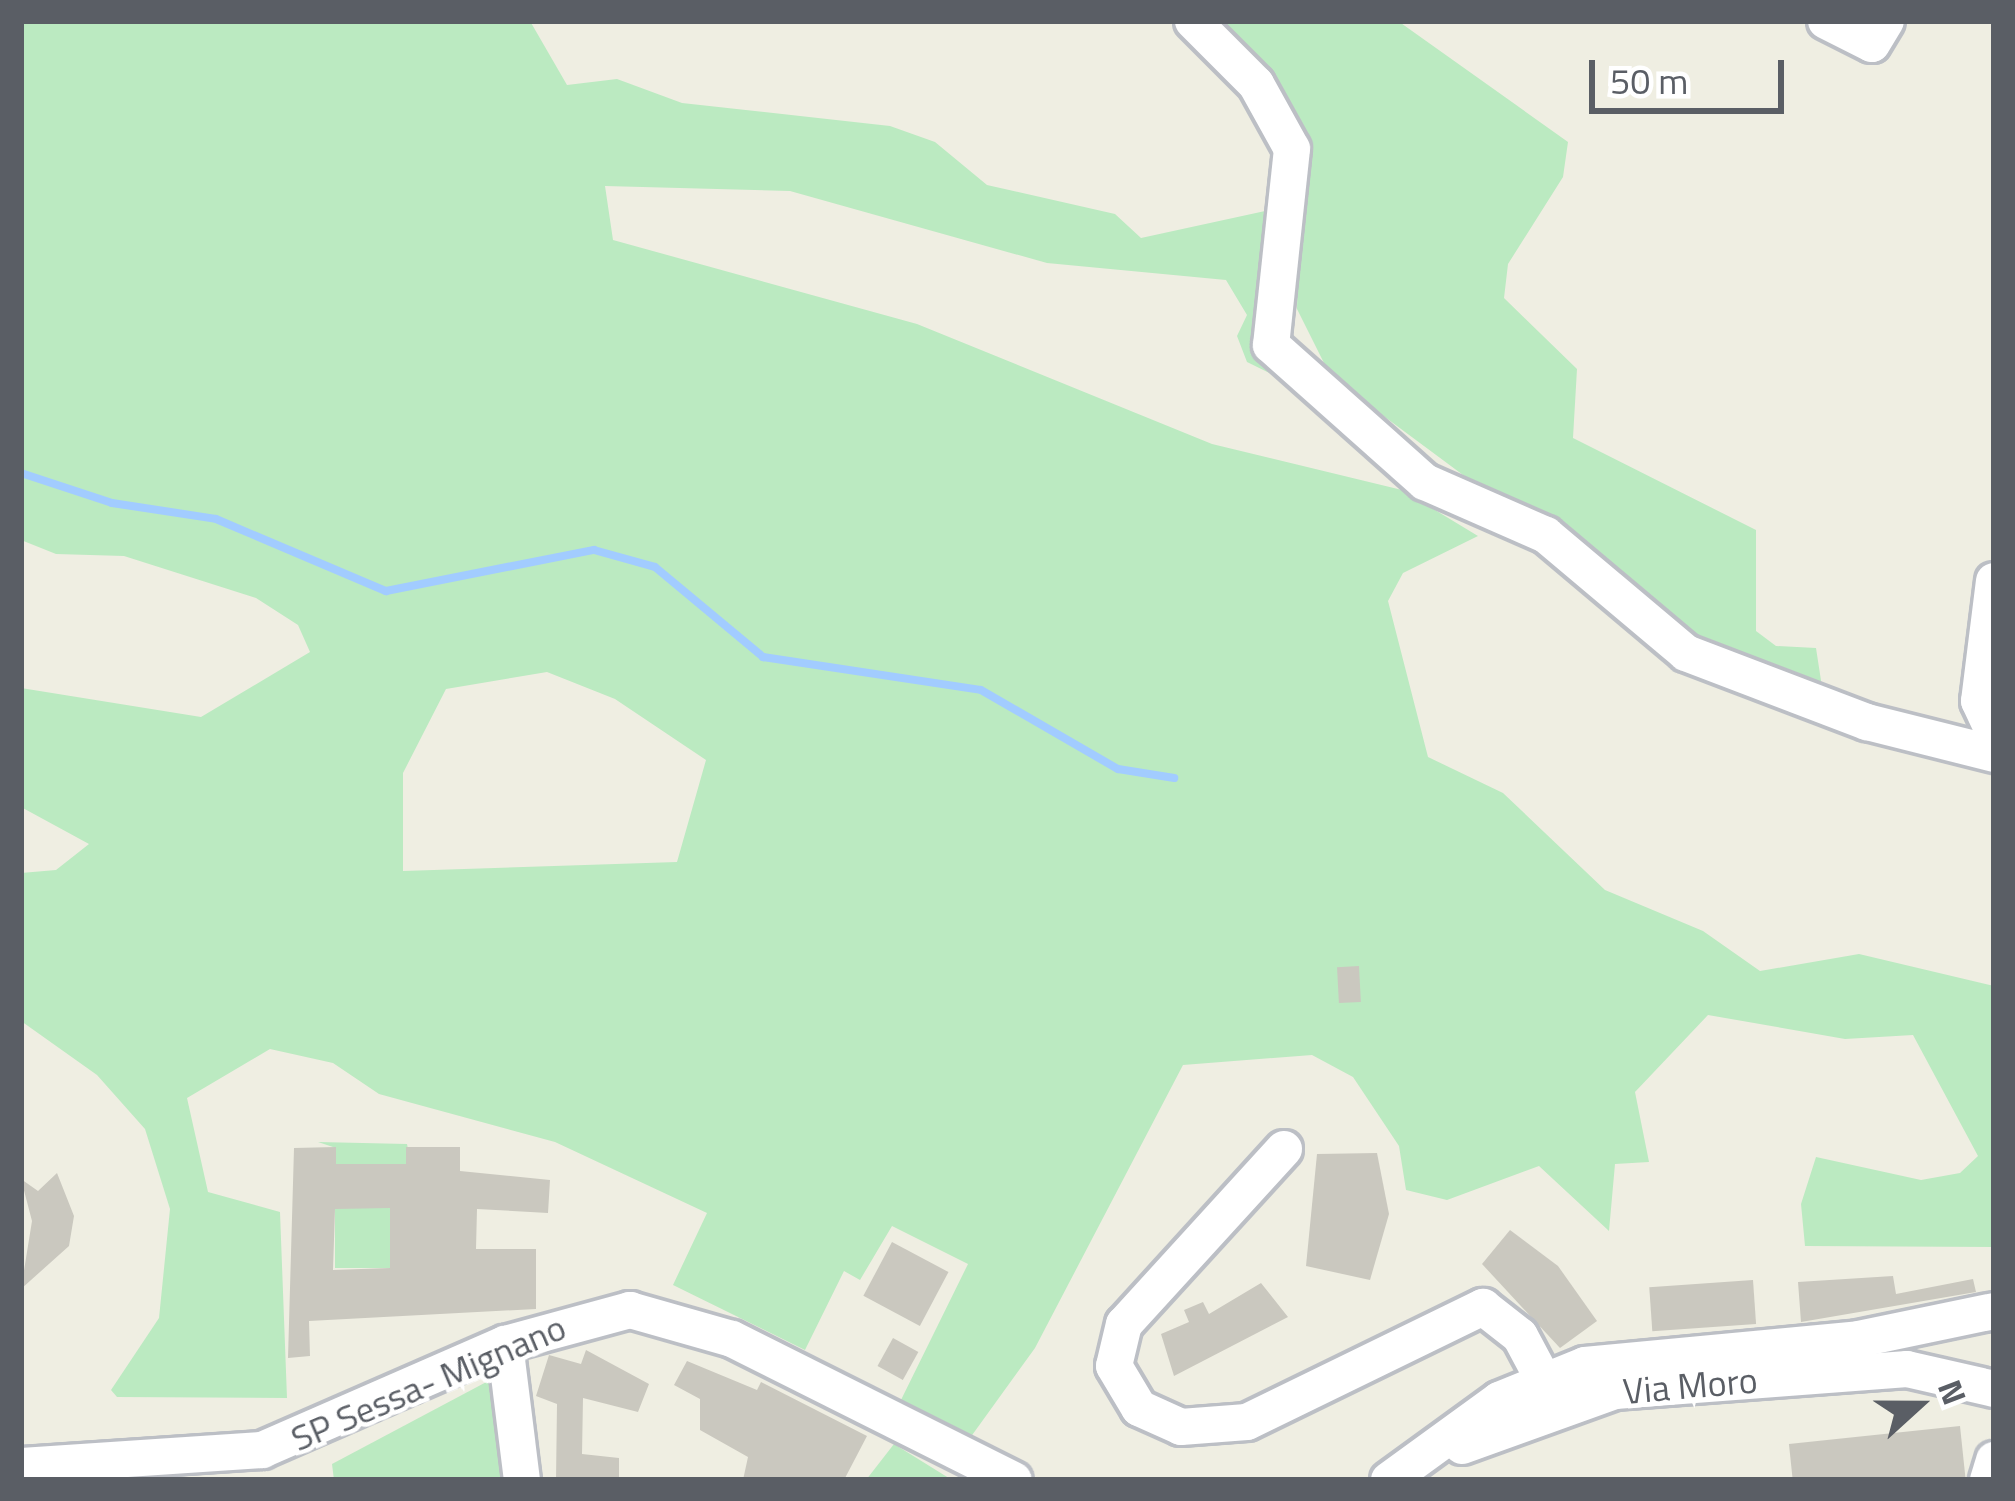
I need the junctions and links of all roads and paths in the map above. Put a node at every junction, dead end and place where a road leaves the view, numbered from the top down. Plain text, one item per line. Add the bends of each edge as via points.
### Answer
1 (1193, 21) edge
2 (1826, 21) edge
3 (1886, 21) edge
4 (1994, 581) edge
5 (1994, 733) edge
6 (1994, 754) edge
7 (1284, 1149) dead end
8 (1994, 1311) edge
9 (505, 1344) junction
10 (1543, 1379) junction
11 (1994, 1389) edge
12 (1994, 1460) edge
13 (21, 1466) edge
14 (208, 1469) edge
15 (1394, 1477) edge
16 (522, 1480) edge
17 (1014, 1480) edge
18 (1988, 1480) edge

1 - 6 street via 1256,84 1292,149 1271,345 1425,482 1546,535 1686,653 1868,722
2 - 3 street via 1871,44
4 - 5 street via 1978,701
7 - 10 street via 1124,1324 1114,1366 1139,1408 1181,1426 1246,1422 1483,1307 1520,1336
8 - 10 street via 1858,1339 1606,1360
9 - 14 street, SP Sessa- Mignano via 298,1438
9 - 16 street
9 - 17 street, SP Sessa- Mignano via 603,1313 670,1315
10 - 15 street
11 - 15 street, Via Moro via 1907,1369 1615,1391
12 - 18 street
13 - 14 street, SP Sessa- Mignano

